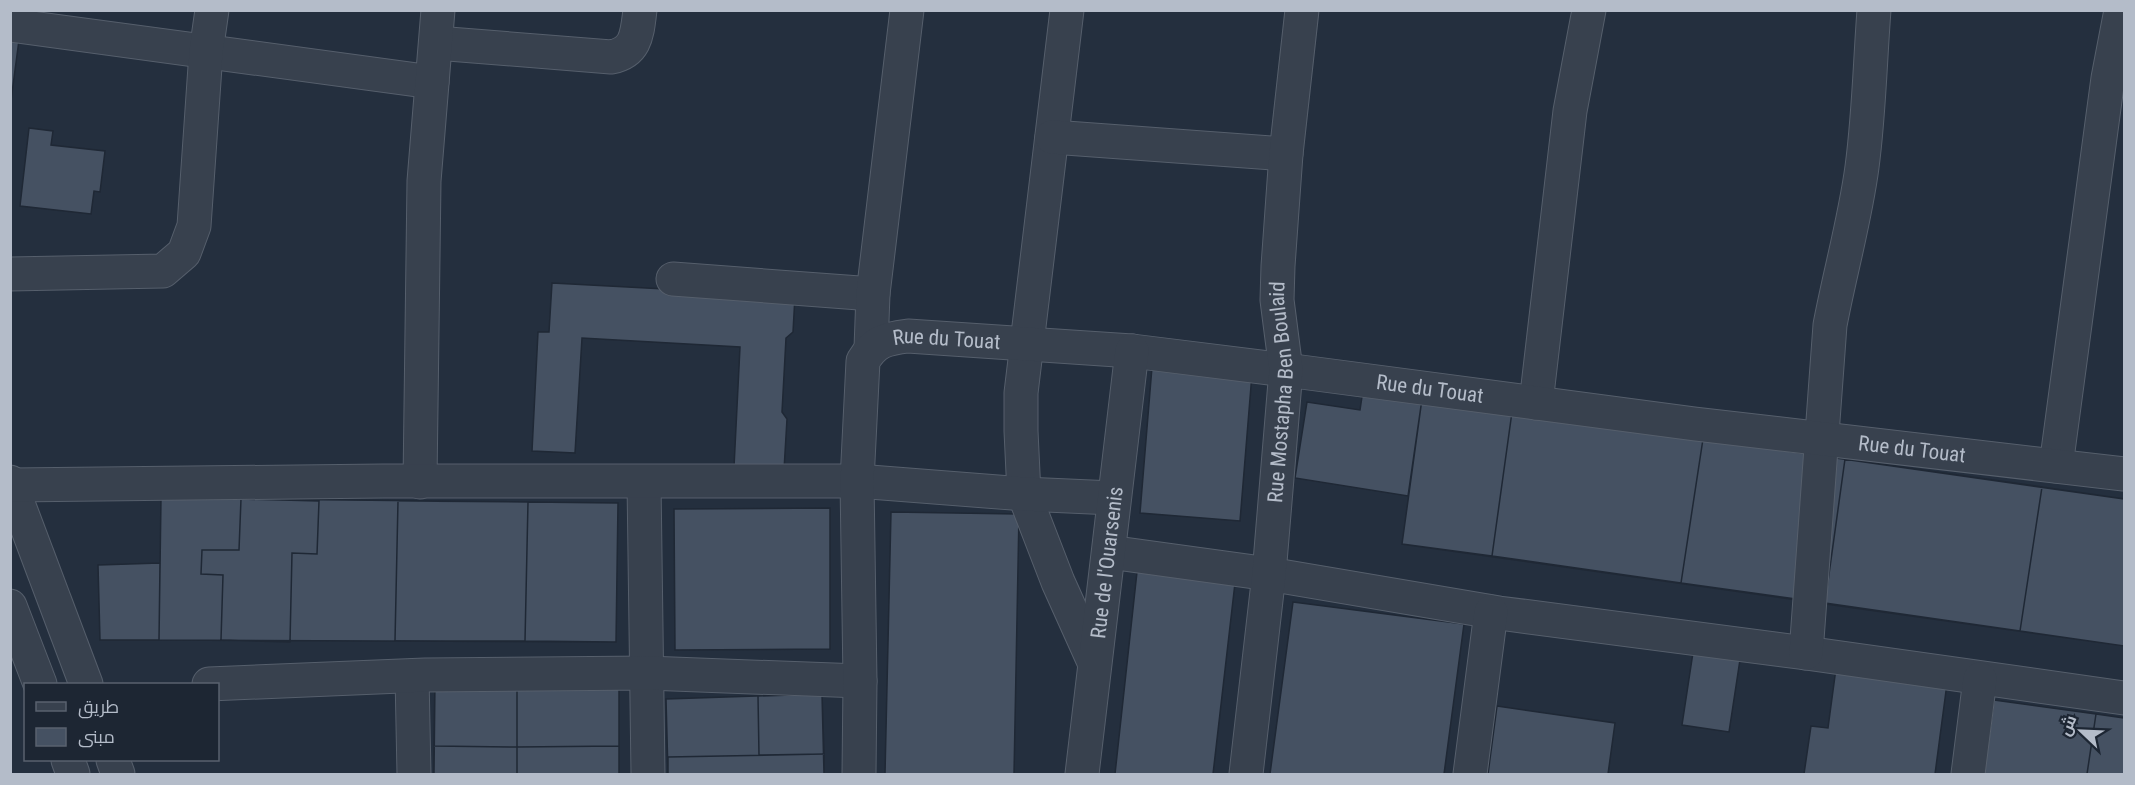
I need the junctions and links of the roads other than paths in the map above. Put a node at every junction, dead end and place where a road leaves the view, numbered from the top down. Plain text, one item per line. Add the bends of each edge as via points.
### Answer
1 (212, 10) edge
2 (438, 10) edge
3 (640, 10) edge
4 (907, 10) edge
5 (1067, 10) edge
6 (1302, 10) edge
7 (1589, 10) edge
8 (1874, 10) edge
9 (2121, 10) edge
10 (10, 25) edge
11 (436, 43) junction
12 (206, 52) junction
13 (432, 82) junction
14 (1052, 137) junction
15 (1286, 154) junction
16 (10, 274) edge
17 (673, 279) dead end
18 (873, 294) junction
19 (1027, 344) junction
20 (871, 348) junction
21 (1132, 351) junction
22 (1286, 369) junction
23 (1536, 403) junction
24 (1823, 438) junction
25 (2056, 466) junction
26 (2124, 474) edge
27 (856, 481) junction
28 (420, 482) junction
29 (644, 482) junction
30 (11, 483) edge
31 (1024, 494) junction
32 (1113, 498) junction
33 (1109, 552) junction
34 (1269, 574) junction
35 (10, 606) edge
36 (1491, 612) junction
37 (1806, 653) junction
38 (1094, 662) junction
39 (647, 673) junction
40 (412, 676) junction
41 (1980, 679) junction
42 (860, 681) junction
43 (40, 683) edge
44 (86, 683) edge
45 (219, 684) edge
46 (2124, 698) edge
47 (414, 774) edge
48 (648, 774) edge
49 (858, 774) edge
50 (1082, 774) edge
51 (1246, 774) edge
52 (1470, 774) edge
53 (1968, 774) edge

1 - 12 street
2 - 11 street
3 - 11 street via 633,44 624,55
4 - 18 street
5 - 14 street
6 - 15 street, Rue Mostapha Ben Boulaid
7 - 23 street via 1570,111
8 - 24 street via 1862,165 1830,325
9 - 25 street via 2108,78
10 - 12 street
11 - 13 street
12 - 13 street
12 - 16 street via 194,226 184,253 164,271
13 - 28 street via 424,181
14 - 15 street
14 - 19 street
15 - 22 street, Rue Mostapha Ben Boulaid via 1277,300
17 - 18 street
18 - 20 street
19 - 20 street, Rue du Touat via 908,336 889,339
19 - 21 street, Rue du Touat
19 - 31 street via 1020,431
20 - 27 street, Rue du Touat via 863,362
21 - 22 street, Rue du Touat
21 - 32 street, Rue de l'Ouarsenis
22 - 23 street, Rue du Touat
22 - 34 street, Rue Mostapha Ben Boulaid
23 - 24 street, Rue du Touat
24 - 25 street, Rue du Touat
24 - 37 street
25 - 26 street, Rue du Touat
27 - 29 street
27 - 31 street
27 - 42 street, Rue du Touat
28 - 29 street
28 - 30 street
29 - 39 street
30 - 44 street
31 - 32 street
31 - 38 street
32 - 33 street, Rue de l'Ouarsenis
33 - 34 street
33 - 38 street, Rue de l'Ouarsenis
34 - 36 street
34 - 51 street, Rue Mostapha Ben Boulaid
35 - 43 street
36 - 37 street
36 - 52 street
37 - 41 street
38 - 50 street, Rue de l'Ouarsenis
39 - 40 street
39 - 42 street
39 - 48 street
40 - 45 street
40 - 47 street
41 - 46 street
41 - 53 street
42 - 49 street, Rue du Touat

